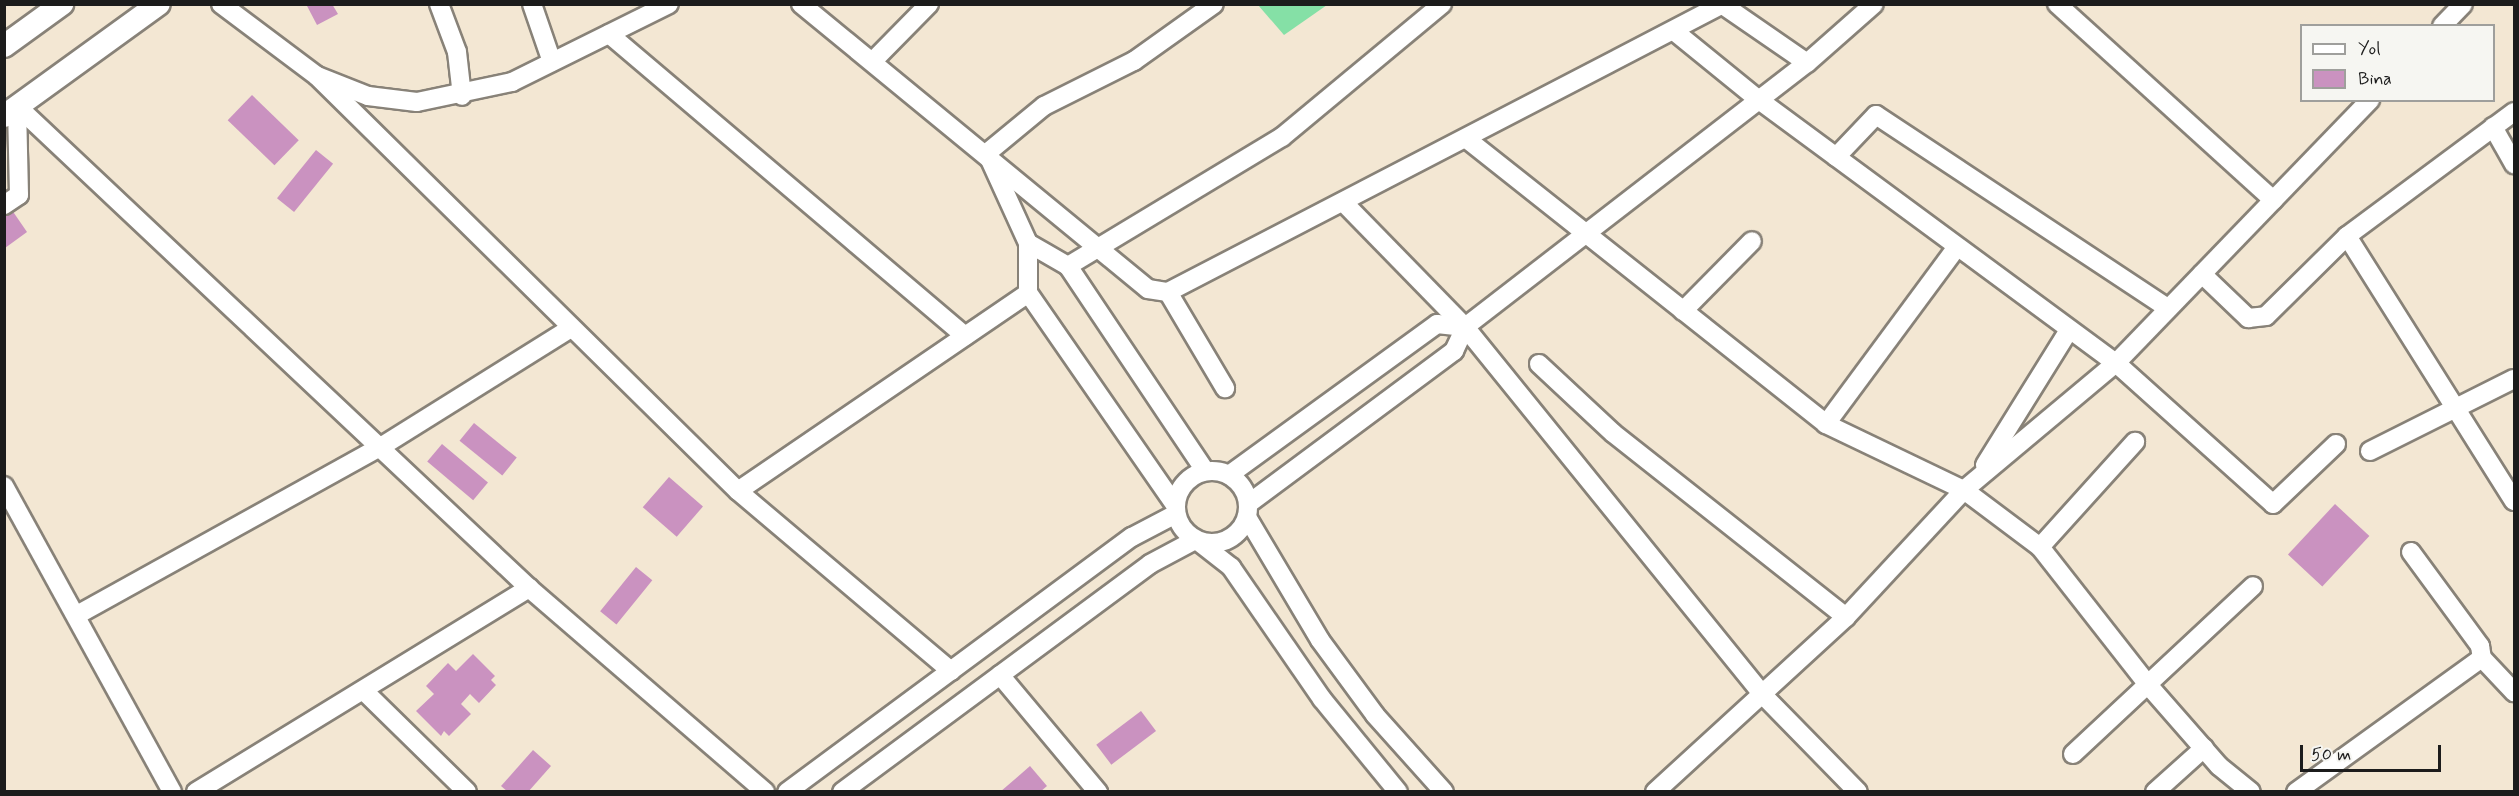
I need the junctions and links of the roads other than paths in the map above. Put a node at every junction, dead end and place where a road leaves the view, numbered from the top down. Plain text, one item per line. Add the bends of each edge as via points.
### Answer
1 (62, 4) edge
2 (159, 4) edge
3 (221, 4) edge
4 (439, 4) edge
5 (532, 4) edge
6 (669, 4) edge
7 (801, 4) edge
8 (929, 4) edge
9 (1214, 4) edge
10 (1874, 4) edge
11 (2057, 4) edge
12 (2463, 4) edge
13 (1723, 5) edge
14 (1430, 8) edge
15 (2444, 24) edge
16 (1674, 31) junction
17 (609, 34) junction
18 (4, 45) edge
19 (873, 61) junction
20 (552, 62) junction
21 (1807, 63) junction
22 (317, 76) junction
23 (462, 96) junction
24 (1759, 100) junction
25 (2368, 102) edge
26 (11, 111) edge
27 (2514, 112) edge
28 (2493, 127) junction
29 (1468, 140) junction
30 (987, 153) junction
31 (1836, 158) junction
32 (2514, 164) edge
33 (2273, 200) junction
34 (1345, 204) junction
35 (4, 205) edge
36 (1586, 234) junction
37 (2348, 236) junction
38 (1752, 241) dead end
39 (1028, 243) junction
40 (1100, 247) junction
41 (1957, 247) junction
42 (1068, 266) junction
43 (2202, 274) junction
44 (1168, 292) junction
45 (1028, 293) junction
46 (2168, 308) junction
47 (1683, 311) junction
48 (1465, 327) junction
49 (571, 328) junction
50 (2069, 330) junction
51 (965, 336) junction
52 (2116, 363) junction
53 (1539, 364) dead end
54 (2514, 380) edge
55 (1225, 388) dead end
56 (2451, 408) junction
57 (1826, 424) junction
58 (2135, 442) dead end
59 (2336, 444) dead end
60 (382, 446) junction
61 (2370, 451) dead end
62 (1205, 471) junction
63 (1229, 475) junction
64 (4, 486) edge
65 (1970, 486) junction
66 (738, 491) junction
67 (2514, 501) edge
68 (1175, 509) junction
69 (1248, 510) junction
70 (1197, 541) junction
71 (2040, 548) junction
72 (2411, 552) dead end
73 (2253, 586) dead end
74 (529, 588) junction
75 (77, 615) junction
76 (1846, 617) junction
77 (2482, 658) junction
78 (951, 671) junction
79 (1000, 675) junction
80 (2150, 686) junction
81 (364, 691) junction
82 (2514, 692) edge
83 (1762, 694) junction
84 (2204, 748) junction
85 (2073, 754) dead end
86 (172, 792) edge
87 (195, 792) edge
88 (467, 792) edge
89 (765, 792) edge
90 (787, 792) edge
91 (842, 792) edge
92 (1098, 792) edge
93 (1398, 792) edge
94 (1444, 792) edge
95 (1655, 792) edge
96 (1858, 792) edge
97 (2155, 792) edge
98 (2252, 792) edge
99 (2296, 792) edge

1 - 18 main road
2 - 26 main road
3 - 22 street
4 - 23 street via 457,51
5 - 20 street
6 - 17 street
7 - 19 street
8 - 19 street
9 - 30 street via 1134,61 1044,106
10 - 21 street
11 - 33 street
12 - 15 street
13 - 16 street
13 - 21 street
14 - 40 street via 1282,137
16 - 24 street
16 - 29 street
17 - 20 street
17 - 51 street
19 - 30 street
20 - 23 street via 512,82
21 - 24 street
22 - 23 street via 368,96 417,102
22 - 49 street
24 - 31 street
24 - 36 street
25 - 33 street
26 - 35 street via 19,195
26 - 60 street
27 - 28 street
28 - 32 street
28 - 37 street
29 - 34 street
29 - 36 street
30 - 39 street
30 - 40 street
31 - 41 street
31 - 46 street via 1876,115
33 - 43 street
34 - 44 street
34 - 48 street
36 - 47 street
36 - 48 street
37 - 43 street via 2266,316 2248,318
37 - 56 street
38 - 47 street
39 - 42 street
39 - 45 street
40 - 42 street
40 - 44 street via 1148,289
41 - 50 street
41 - 57 street
42 - 62 street
43 - 46 street
44 - 55 street
45 - 51 street
45 - 68 street
46 - 52 street
47 - 57 street
48 - 63 street via 1437,324
48 - 69 street via 1454,351
48 - 83 street
49 - 60 street
49 - 66 street
50 - 52 street
50 - 65 street
51 - 66 street
52 - 59 street via 2273,504
52 - 65 street
53 - 76 street via 1622,440
54 - 56 street
56 - 61 street
56 - 67 street
57 - 65 street
58 - 71 street
60 - 74 street
60 - 75 street
62 - 63 street
62 - 68 street via 1184,483
63 - 69 street
64 - 75 street
65 - 71 street
65 - 76 street
66 - 78 street
68 - 70 street via 1181,528
68 - 78 street
69 - 70 street via 1234,537
69 - 94 street via 1320,640 1375,715
70 - 79 street via 1150,564
70 - 93 street via 1232,567 1322,699
71 - 80 street
72 - 77 street via 2480,646
73 - 80 street
74 - 81 street
74 - 89 street
75 - 86 street
76 - 83 street
77 - 82 street
77 - 99 street
78 - 90 street
79 - 91 street
79 - 92 street
80 - 84 street
80 - 85 street
81 - 87 street
81 - 88 street
83 - 95 street
83 - 96 street
84 - 97 street
84 - 98 street

